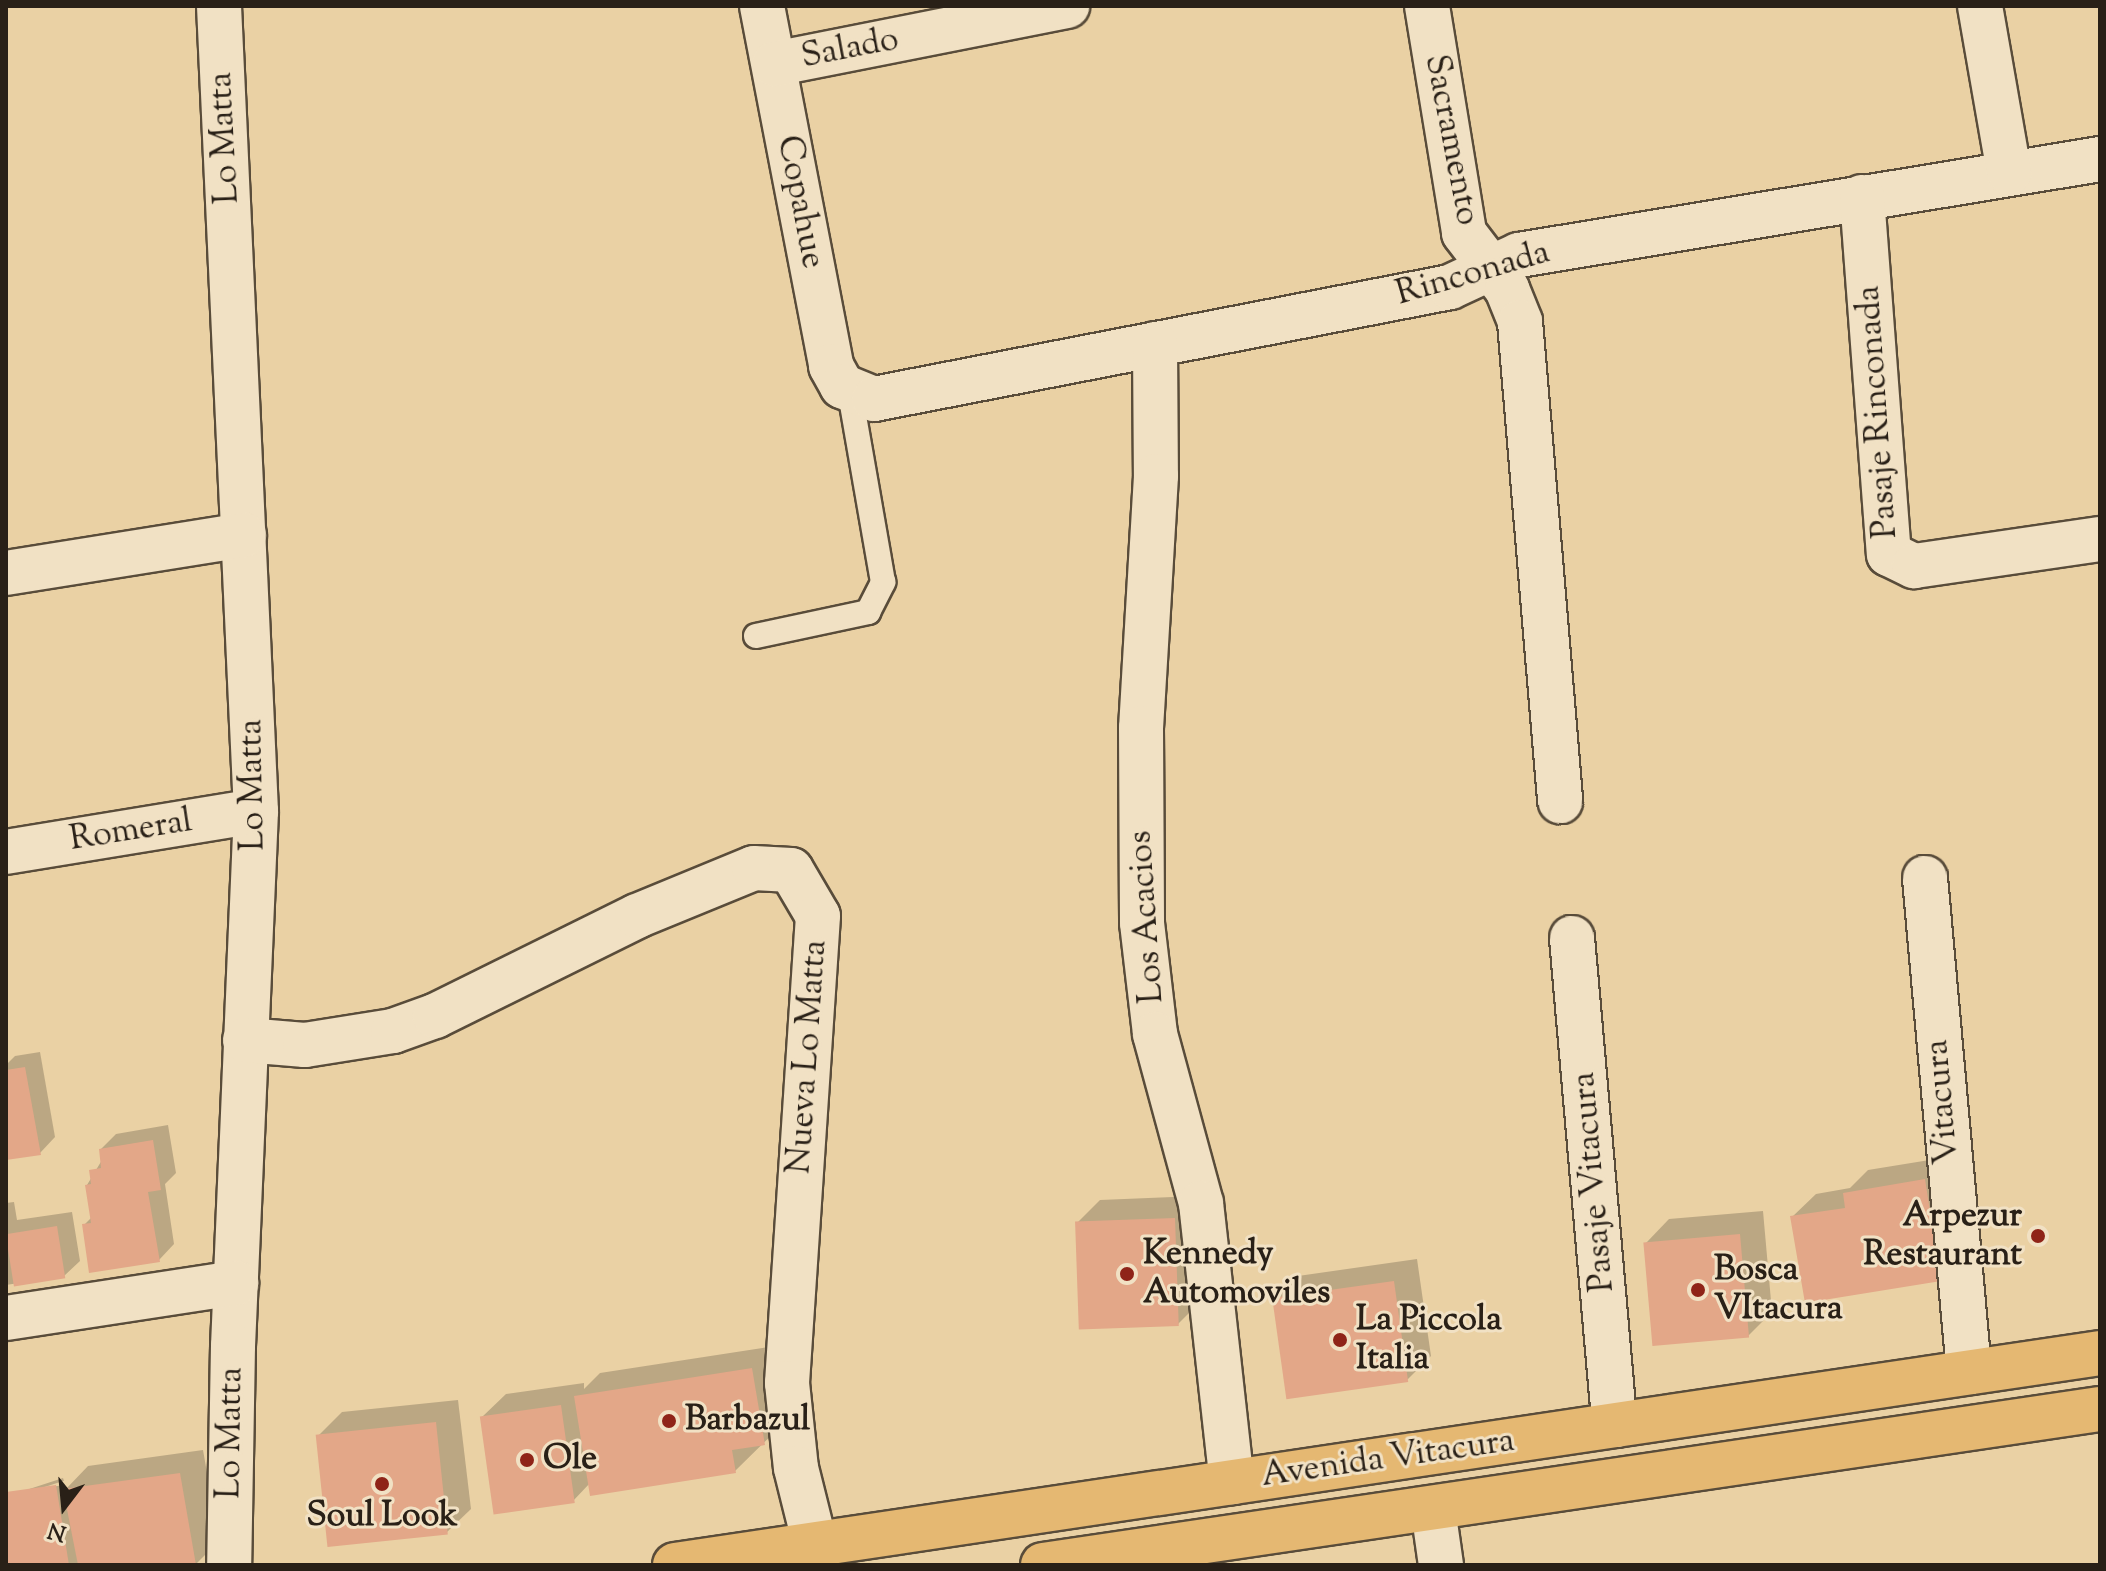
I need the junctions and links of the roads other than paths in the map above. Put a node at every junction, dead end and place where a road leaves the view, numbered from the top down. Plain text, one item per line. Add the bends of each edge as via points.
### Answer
1 (219, 6) edge
2 (762, 6) edge
3 (1067, 6) edge
4 (1427, 6) edge
5 (1980, 6) edge
6 (774, 64) junction
7 (2100, 159) edge
8 (2009, 173) junction
9 (1862, 197) junction
10 (1491, 268) junction
11 (1155, 344) junction
12 (850, 393) junction
13 (244, 535) junction
14 (2100, 539) edge
15 (6, 573) edge
16 (756, 636) dead end
17 (1560, 801) dead end
18 (256, 811) junction
19 (6, 852) edge
20 (1925, 878) dead end
21 (1572, 938) dead end
22 (245, 1040) junction
23 (236, 1283) junction
24 (6, 1318) edge
25 (2100, 1353) edge
26 (1969, 1372) junction
27 (2100, 1409) edge
28 (1615, 1425) junction
29 (1232, 1482) junction
30 (1433, 1509) junction
31 (815, 1544) junction
32 (1169, 1556) edge
33 (229, 1565) edge
34 (675, 1565) edge
35 (1043, 1565) edge
36 (1441, 1565) edge

1 - 13 street, Lo Matta
2 - 6 street, Copahue
3 - 6 street, Salado
4 - 10 street, Sacramento via 1464,233
5 - 8 street
6 - 12 street, Copahue via 831,366
7 - 8 street, Rinconada
8 - 9 street, Rinconada
9 - 10 street, Rinconada via 1519,255
9 - 14 street, Pasaje Rinconada via 1889,554 1914,566
10 - 11 street, Rinconada via 1450,287
10 - 17 street via 1507,289 1520,322
11 - 12 street, Rinconada via 887,398
11 - 29 street, Los Acacios via 1156,476 1141,728 1142,923 1155,1034 1201,1203
12 - 16 lane via 883,582 868,612
13 - 15 street
13 - 18 street, Lo Matta
18 - 19 street, Romeral
18 - 22 street, Lo Matta
20 - 26 street, Vitacura
21 - 28 street, Pasaje Vitacura
22 - 23 street, Lo Matta
22 - 31 street, Nueva Lo Matta via 305,1045 393,1031 435,1016 637,916 754,868 791,870 818,916 787,1383 796,1468
23 - 24 street
23 - 33 street, Lo Matta
25 - 26 main road, Avenida Vitacura
26 - 28 main road, Avenida Vitacura
27 - 30 main road, Avenida Vitacura
28 - 29 main road, Avenida Vitacura
29 - 31 main road, Avenida Vitacura
30 - 32 main road, Avenida Vitacura
30 - 36 street
31 - 34 main road, Avenida Vitacura
32 - 35 main road, Avenida Vitacura

